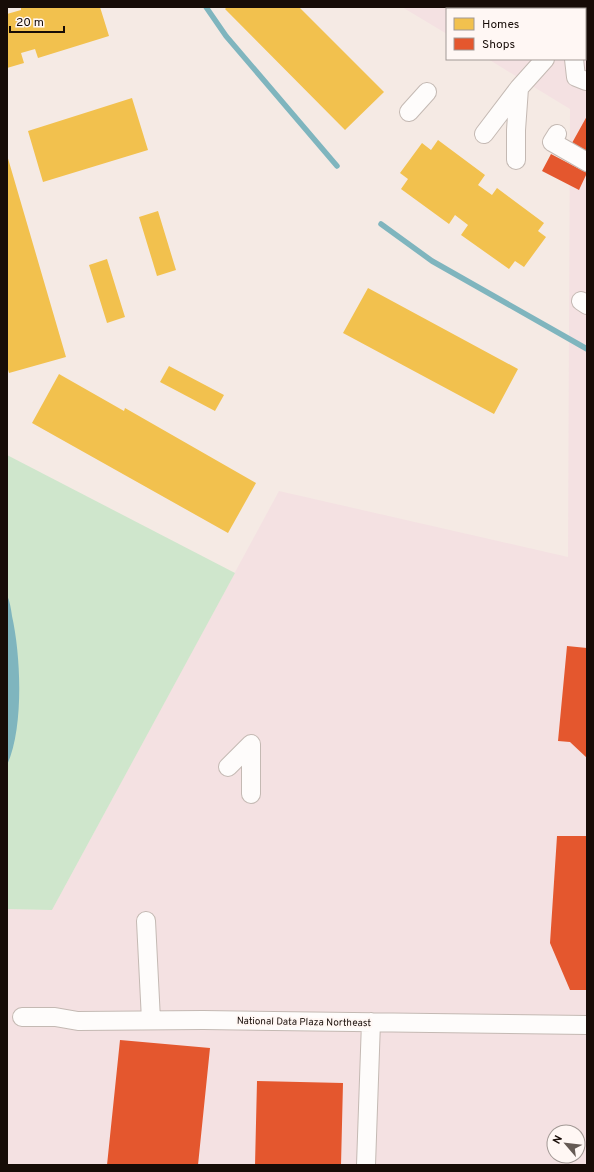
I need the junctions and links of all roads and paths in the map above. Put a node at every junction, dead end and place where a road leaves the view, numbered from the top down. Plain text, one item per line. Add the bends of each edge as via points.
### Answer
1 (544, 60) edge
2 (574, 60) edge
3 (586, 82) dead end
4 (519, 88) junction
5 (427, 92) dead end
6 (409, 112) dead end
7 (484, 134) dead end
8 (557, 134) dead end
9 (516, 160) dead end
10 (587, 162) edge
11 (228, 767) dead end
12 (251, 794) dead end
13 (146, 921) dead end
14 (22, 1017) dead end
15 (151, 1020) junction
16 (371, 1022) junction
17 (587, 1025) edge
18 (366, 1165) edge

1 - 4 street
2 - 3 street via 576,77
4 - 7 street
4 - 9 street
5 - 6 street
8 - 10 street via 552,142
11 - 12 street via 251,744
13 - 15 street
14 - 15 street, National Data Plaza Northeast via 55,1017 78,1021
15 - 16 street, National Data Plaza Northeast
16 - 17 street, National Data Plaza Northeast
16 - 18 street

